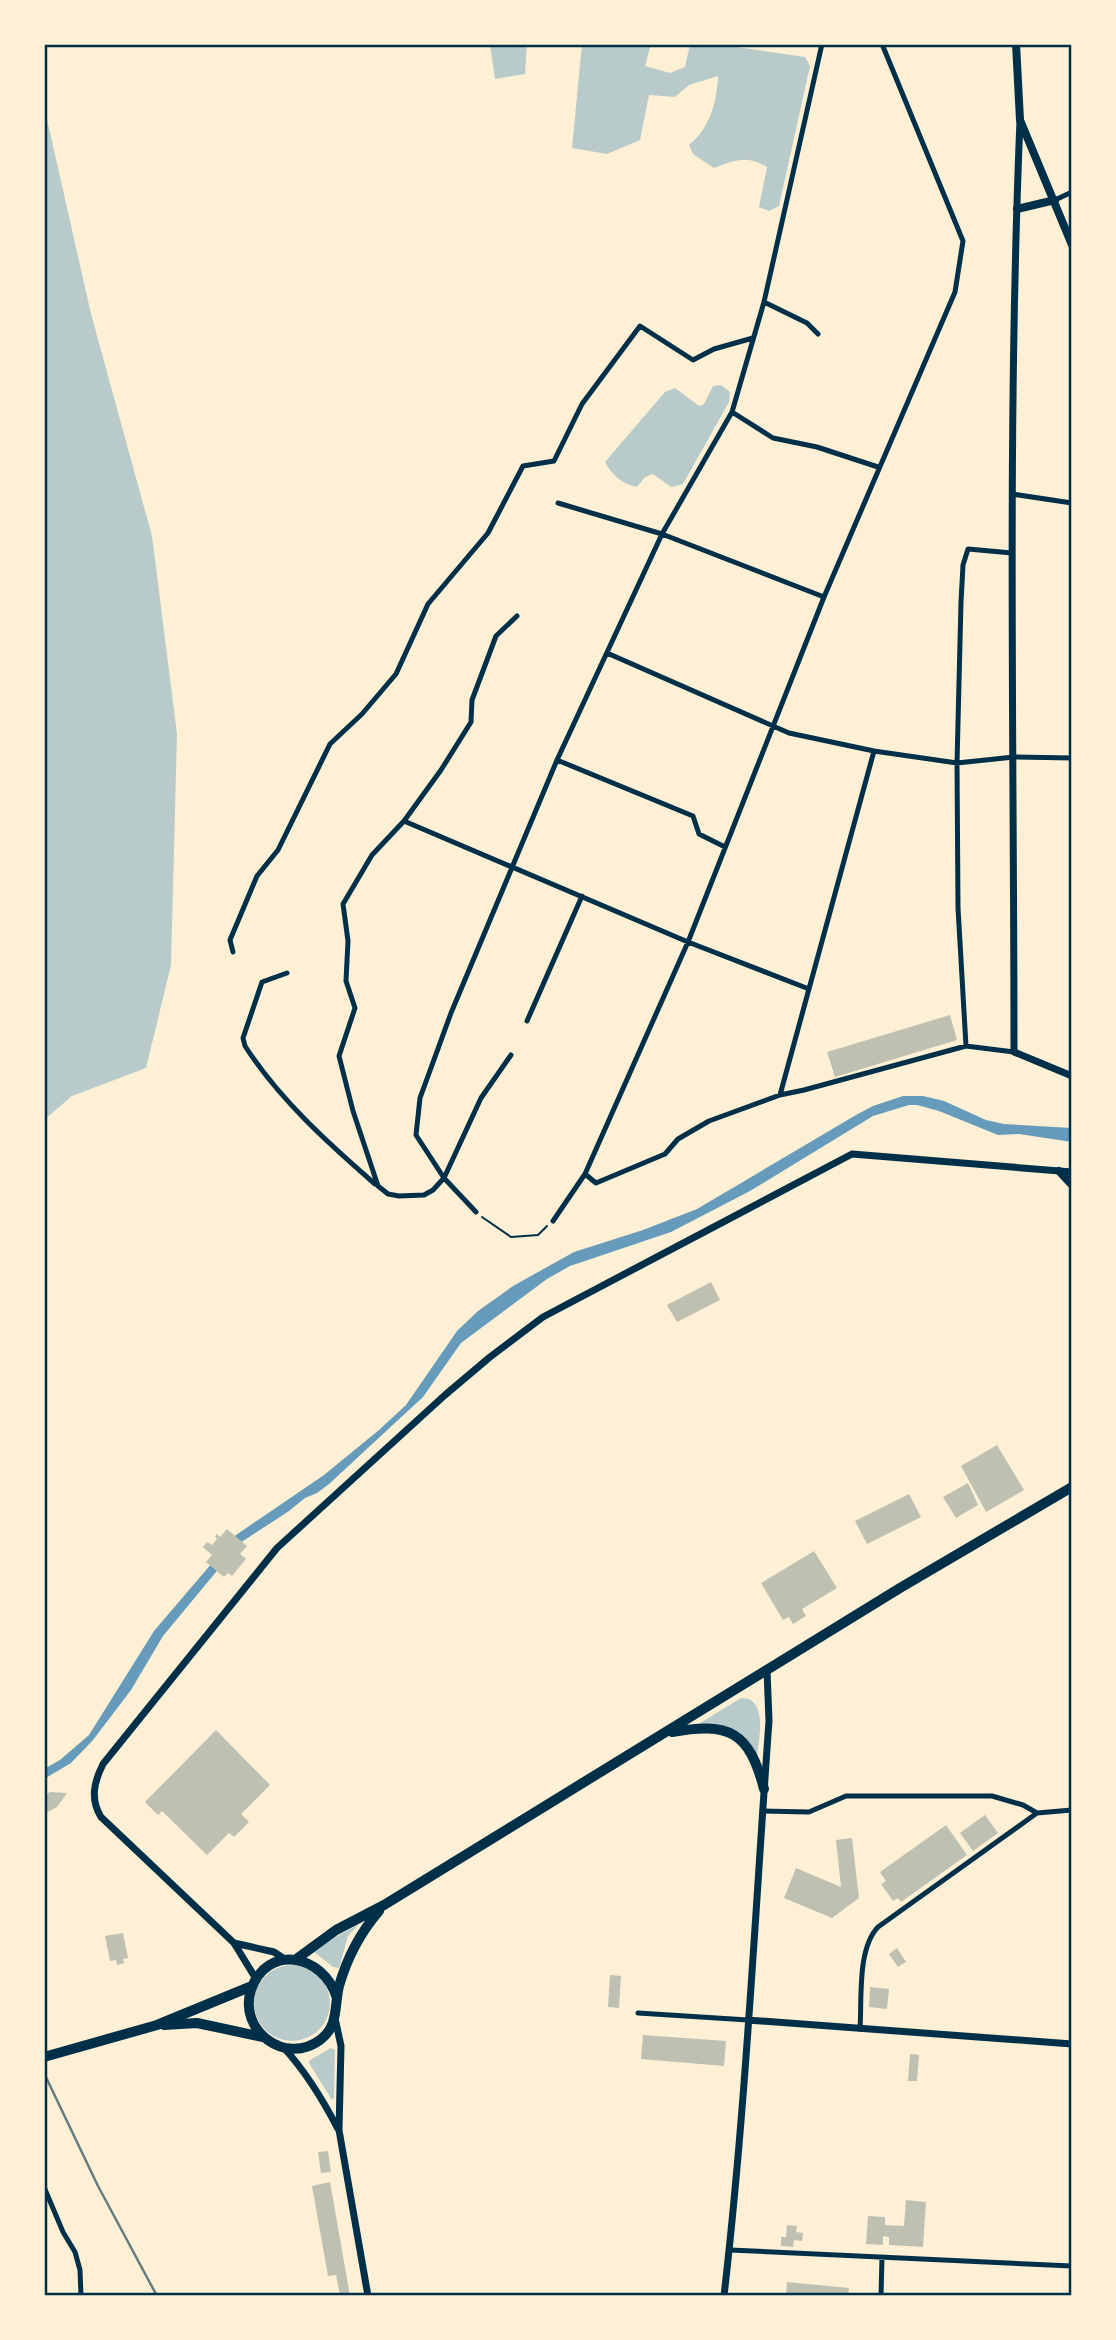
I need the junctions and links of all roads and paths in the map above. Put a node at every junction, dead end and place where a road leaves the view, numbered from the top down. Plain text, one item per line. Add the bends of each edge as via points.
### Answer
1 (822, 44) edge
2 (882, 44) edge
3 (1016, 44) edge
4 (1020, 120) junction
5 (1072, 192) edge
6 (1055, 200) junction
7 (1017, 209) junction
8 (1072, 245) edge
9 (764, 302) junction
10 (818, 334) dead end
11 (753, 338) junction
12 (732, 412) junction
13 (878, 467) junction
14 (1012, 494) junction
15 (1072, 502) edge
16 (558, 503) dead end
17 (662, 534) junction
18 (1012, 553) junction
19 (824, 597) junction
20 (517, 616) dead end
21 (607, 653) junction
22 (773, 726) junction
23 (874, 751) junction
24 (1014, 757) junction
25 (1072, 758) edge
26 (557, 760) junction
27 (957, 763) junction
28 (404, 821) junction
29 (725, 847) junction
30 (513, 867) junction
31 (582, 897) junction
32 (688, 942) junction
33 (233, 952) dead end
34 (287, 973) dead end
35 (809, 989) junction
36 (527, 1021) dead end
37 (966, 1046) junction
38 (1014, 1052) junction
39 (511, 1055) dead end
40 (1072, 1076) edge
41 (780, 1095) junction
42 (1059, 1171) junction
43 (1072, 1172) edge
44 (585, 1174) junction
45 (444, 1178) junction
46 (1072, 1185) edge
47 (378, 1186) junction
48 (476, 1212) joint
49 (553, 1221) joint
50 (1072, 1487) edge
51 (766, 1670) junction
52 (665, 1733) junction
53 (764, 1789) junction
54 (1072, 1810) edge
55 (762, 1811) junction
56 (1037, 1813) junction
57 (384, 1905) junction
58 (234, 1942) junction
59 (291, 1960) junction
60 (254, 1982) junction
61 (337, 1998) junction
62 (638, 2013) dead end
63 (335, 2018) junction
64 (748, 2020) junction
65 (157, 2025) junction
66 (860, 2029) junction
67 (263, 2037) junction
68 (1072, 2044) edge
69 (284, 2048) junction
70 (44, 2057) edge
71 (339, 2130) junction
72 (44, 2187) edge
73 (730, 2250) junction
74 (882, 2257) junction
75 (1072, 2266) edge
76 (80, 2296) edge
77 (368, 2296) edge
78 (724, 2296) edge
79 (881, 2296) edge

1 - 9 street
2 - 13 street via 963,241 955,292
3 - 4 main road
4 - 6 main road
4 - 7 street
5 - 6 street
6 - 7 main road
6 - 8 main road
7 - 14 street
9 - 10 street via 807,323
9 - 11 street
11 - 12 street
11 - 33 street via 693,360 640,326 582,404 554,461 523,466 488,533 428,604 396,674 330,744 278,850 257,876 230,940
12 - 13 street via 773,438
12 - 17 street
13 - 19 street
14 - 15 street
14 - 18 street
16 - 17 street
17 - 19 street
17 - 21 street
18 - 24 street
18 - 27 street via 968,549 964,556
19 - 22 street
20 - 28 street via 496,636 471,700 471,722
21 - 22 street
21 - 26 street
22 - 23 street
22 - 29 street
23 - 27 street
23 - 35 street
24 - 25 street
24 - 27 street
24 - 38 street
26 - 29 street via 693,816 699,834
26 - 30 street
27 - 37 street via 958,908
28 - 30 street
28 - 47 street via 372,855 343,904 348,941 346,981 355,1008 339,1056
29 - 32 street
30 - 31 street
30 - 45 street via 420,1098 416,1135
31 - 32 street
31 - 36 street
32 - 35 street
32 - 44 street
34 - 47 street via 262,982 243,1038 245,1046 287,1100
35 - 41 street
37 - 38 street
37 - 41 street
38 - 40 street
39 - 45 street via 481,1098
41 - 44 street via 709,1121 678,1139 665,1154 596,1183
42 - 43 street
42 - 46 main road
42 - 58 street via 852,1153 543,1317 445,1395 277,1548 103,1764 94,1786 101,1817
44 - 49 street
45 - 47 street via 424,1195 388,1194
45 - 48 street
48 - 49 path via 511,1237 538,1235
50 - 51 highway
51 - 52 highway
51 - 53 street via 769,1721
52 - 53 highway via 708,1727 729,1731 750,1751
52 - 57 highway
53 - 55 street
54 - 56 street
55 - 56 street via 809,1812 846,1796 992,1796
55 - 64 street
56 - 66 street via 870,1936 864,1956
57 - 59 highway
57 - 61 highway via 354,1946
58 - 59 street
58 - 60 street
59 - 60 highway via 269,1967
59 - 61 highway via 311,1964 324,1973
60 - 65 highway
60 - 67 highway via 248,2008
61 - 63 highway
62 - 64 street
63 - 69 highway via 326,2034 312,2045
63 - 71 street via 341,2046
64 - 66 street
64 - 73 street
65 - 67 highway via 197,2023
65 - 70 highway
66 - 68 street
67 - 69 highway
69 - 71 street
71 - 77 street
72 - 76 street via 75,2252
73 - 74 street
73 - 78 street
74 - 75 street
74 - 79 street

